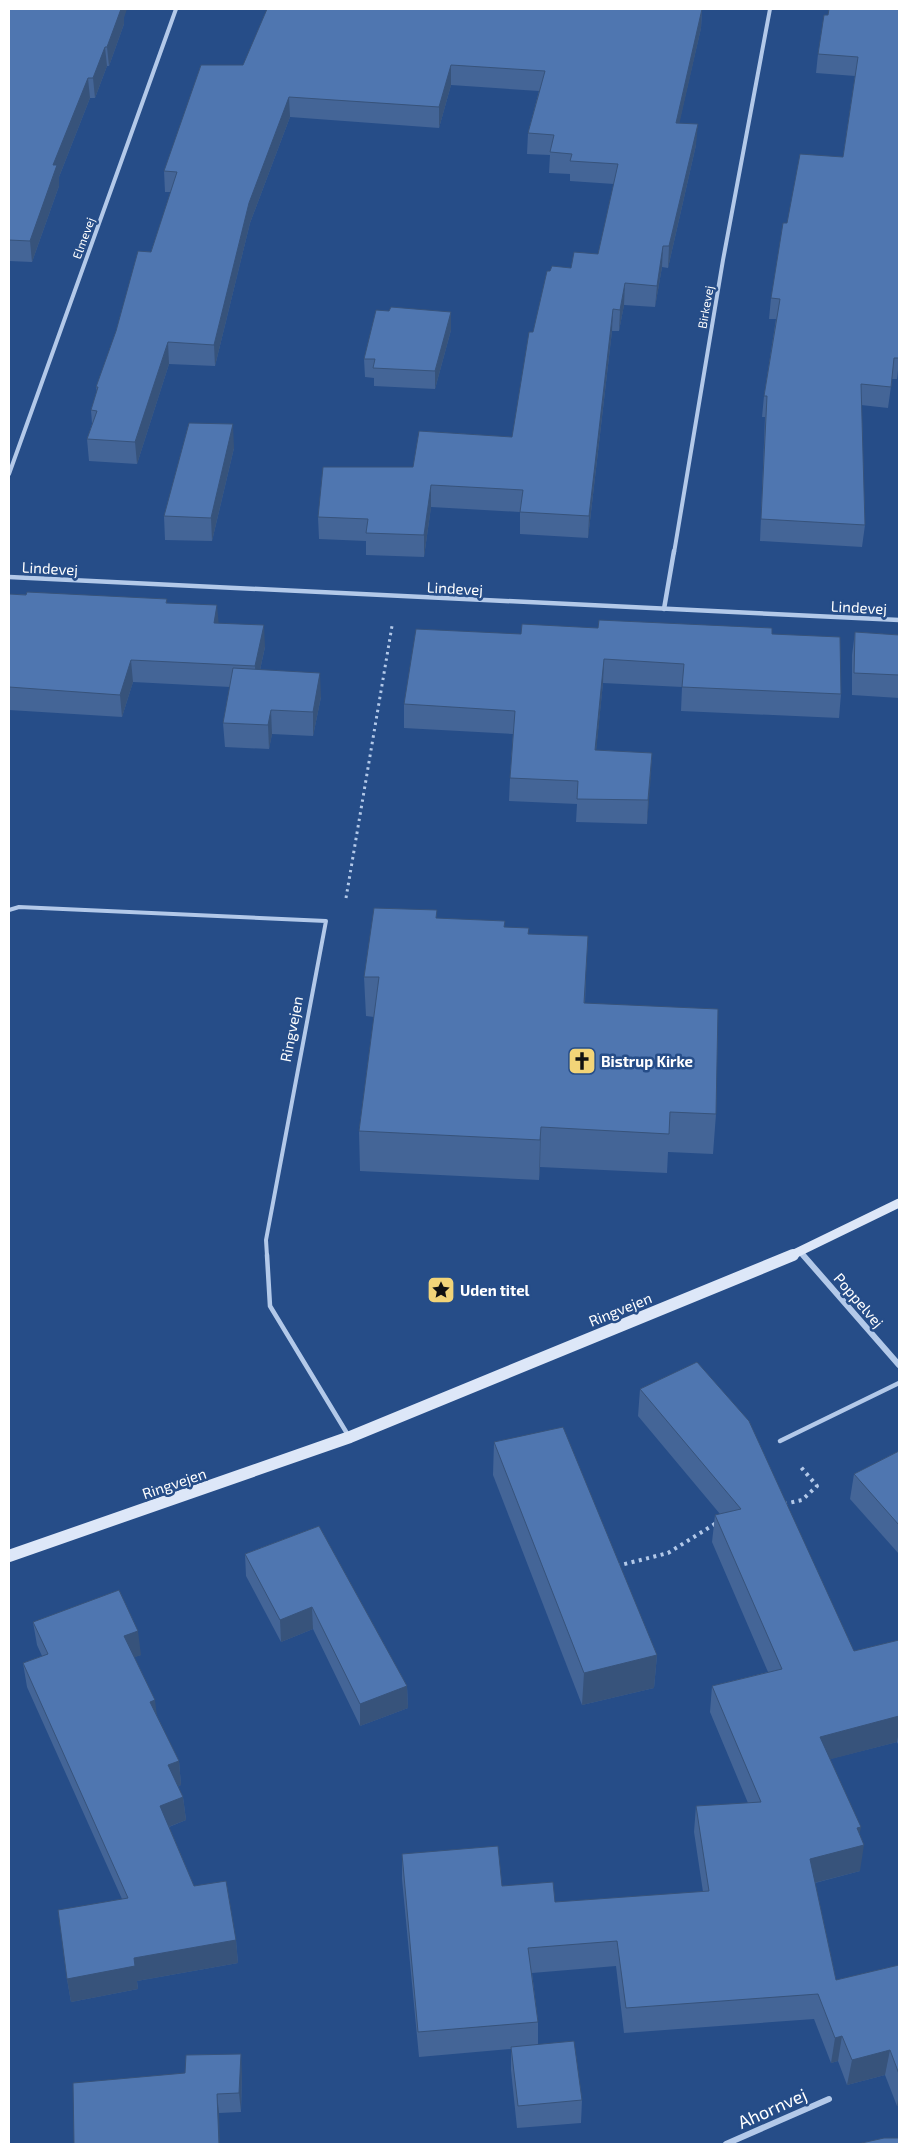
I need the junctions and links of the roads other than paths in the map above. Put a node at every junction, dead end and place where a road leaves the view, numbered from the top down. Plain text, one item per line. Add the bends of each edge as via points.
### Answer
1 (176, 9) edge
2 (770, 9) edge
3 (9, 474) edge
4 (9, 577) edge
5 (664, 609) junction
6 (899, 620) edge
7 (9, 910) edge
8 (899, 1203) edge
9 (800, 1252) junction
10 (899, 1365) edge
11 (899, 1383) edge
12 (350, 1437) junction
13 (780, 1442) road end
14 (9, 1556) edge
15 (829, 2099) dead end
16 (726, 2144) edge

1 - 3 street, Elmevej
2 - 5 street, Birkevej via 723,260
4 - 5 street, Lindevej
5 - 6 street, Lindevej
7 - 12 lane, Ringvejen via 19,907 326,921 266,1240 270,1306
8 - 9 main road, Ringvejen
9 - 10 street, Poppelvej
9 - 12 main road, Ringvejen
11 - 13 lane
12 - 14 main road, Ringvejen
15 - 16 street, Ahornvej

